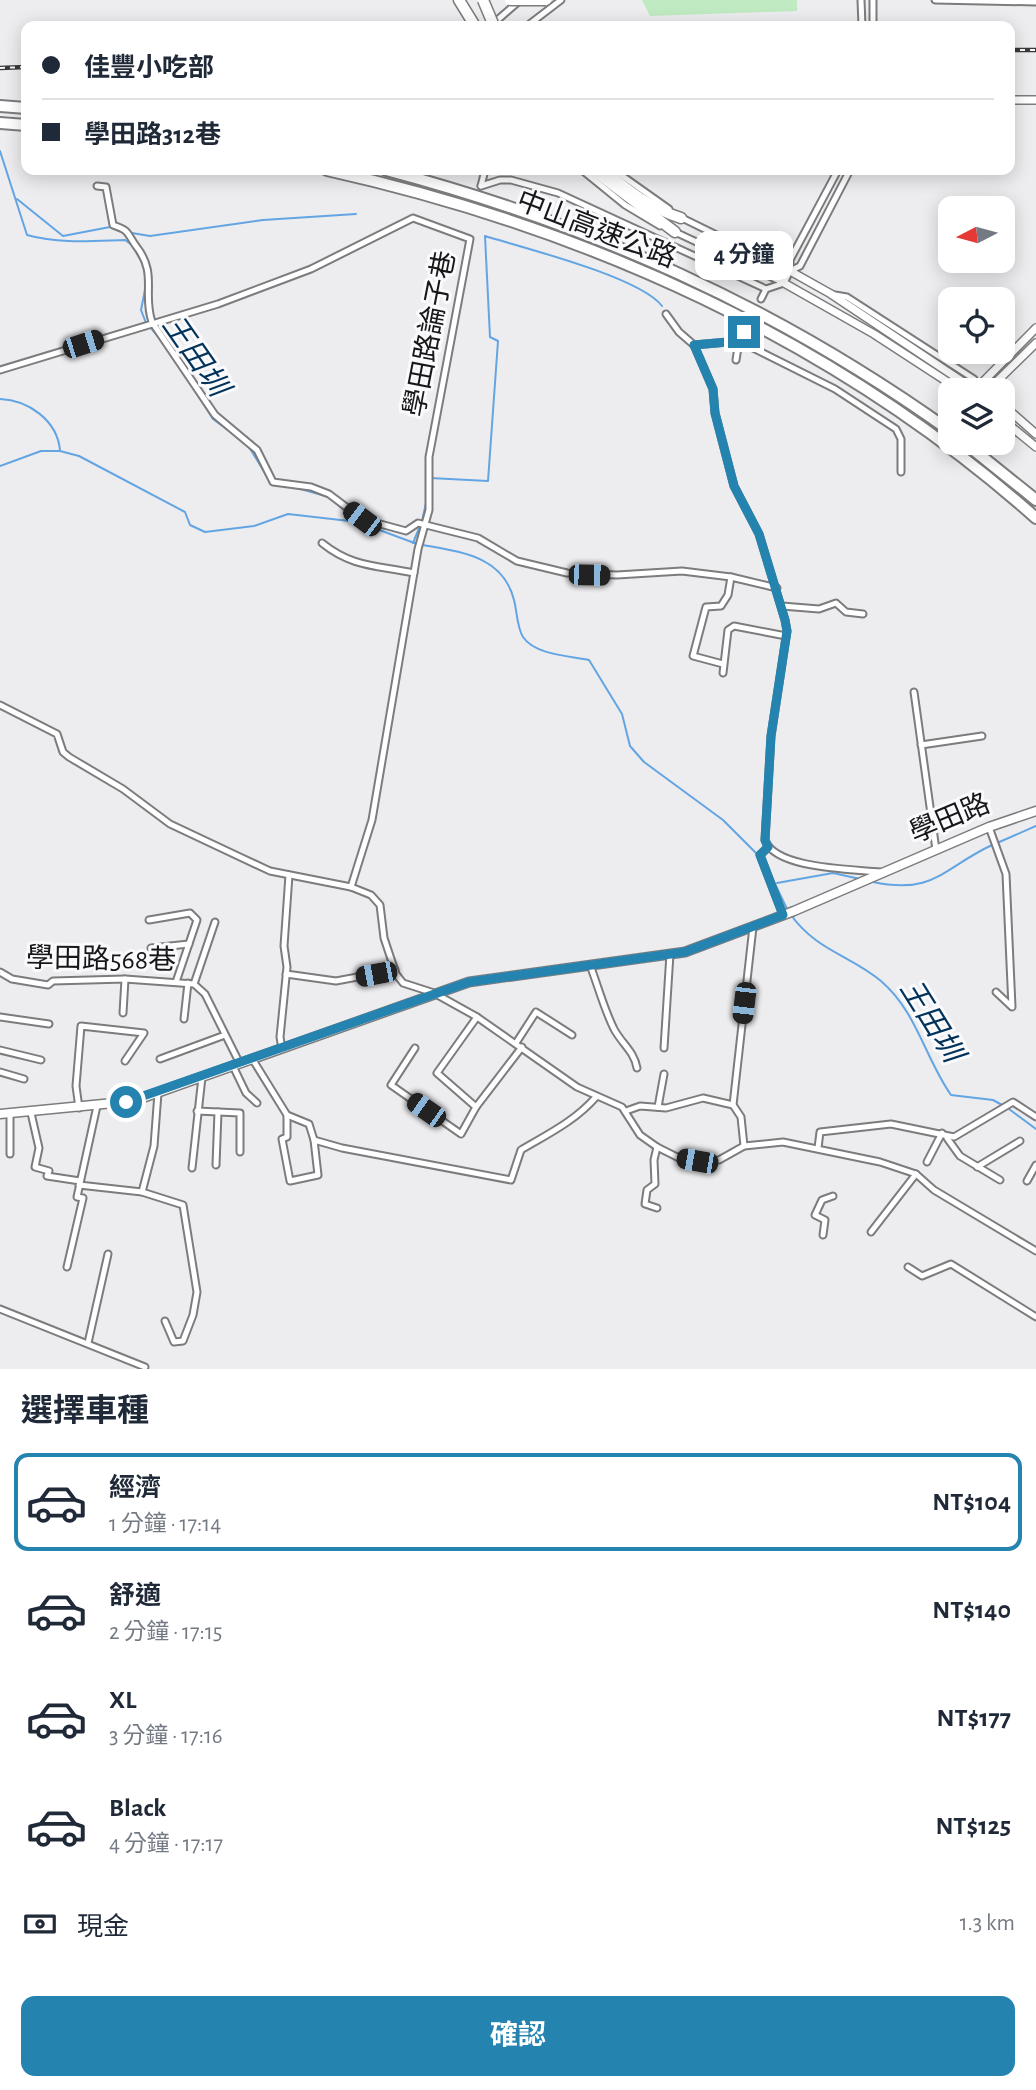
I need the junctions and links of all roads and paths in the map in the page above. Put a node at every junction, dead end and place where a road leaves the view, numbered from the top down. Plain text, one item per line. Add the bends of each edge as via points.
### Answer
1 (459, 0) edge
2 (483, 0) edge
3 (510, 0) edge
4 (521, 0) edge
5 (546, 0) edge
6 (561, 0) edge
7 (861, 0) edge
8 (873, 0) edge
9 (934, 0) edge
10 (1036, 2) edge
11 (472, 21) edge
12 (492, 21) edge
13 (499, 21) edge
14 (533, 21) edge
15 (862, 21) edge
16 (873, 21) edge
17 (1015, 100) edge
18 (1036, 100) edge
19 (0, 106) edge
20 (21, 108) edge
21 (0, 123) edge
22 (21, 125) edge
23 (346, 175) edge
24 (404, 175) edge
25 (484, 175) edge
26 (588, 175) edge
27 (600, 175) edge
28 (611, 175) edge
29 (621, 175) edge
30 (835, 175) edge
31 (847, 175) edge
32 (97, 186) dead end
33 (681, 218) junction
34 (675, 232) junction
35 (790, 271) junction
36 (784, 283) junction
37 (766, 289) junction
38 (761, 299) dead end
39 (666, 314) dead end
40 (152, 322) junction
41 (1036, 328) edge
42 (744, 332) dead end
43 (739, 341) junction
44 (1036, 343) edge
45 (694, 345) junction
46 (736, 360) dead end
47 (0, 370) edge
48 (942, 378) edge
49 (957, 378) edge
50 (988, 378) edge
51 (1000, 378) edge
52 (1015, 414) edge
53 (1024, 421) junction
54 (938, 423) edge
55 (1036, 427) edge
56 (1015, 430) edge
57 (1036, 434) edge
58 (1036, 447) edge
59 (980, 455) edge
60 (901, 472) dead end
61 (1036, 500) edge
62 (1036, 518) edge
63 (423, 526) junction
64 (322, 544) dead end
65 (414, 573) junction
66 (731, 577) junction
67 (777, 588) junction
68 (782, 606) junction
69 (863, 614) dead end
70 (786, 636) junction
71 (723, 664) junction
72 (723, 673) dead end
73 (914, 692) dead end
74 (0, 705) edge
75 (982, 736) dead end
76 (921, 746) junction
77 (1036, 811) edge
78 (991, 831) junction
79 (768, 847) junction
80 (936, 850) junction
81 (884, 873) junction
82 (289, 875) junction
83 (351, 887) junction
84 (783, 915) junction
85 (149, 920) dead end
86 (215, 922) dead end
87 (752, 927) junction
88 (189, 944) junction
89 (151, 948) dead end
90 (670, 954) junction
91 (590, 965) junction
92 (395, 970) junction
93 (0, 972) edge
94 (286, 974) junction
95 (125, 979) junction
96 (177, 982) junction
97 (191, 984) junction
98 (996, 992) dead end
99 (434, 993) junction
100 (122, 1013) dead end
101 (0, 1017) edge
102 (477, 1017) junction
103 (184, 1019) dead end
104 (49, 1024) dead end
105 (225, 1035) junction
106 (572, 1035) dead end
107 (519, 1045) junction
108 (415, 1048) dead end
109 (664, 1048) dead end
110 (282, 1049) junction
111 (0, 1050) edge
112 (160, 1059) dead end
113 (253, 1059) junction
114 (41, 1060) dead end
115 (125, 1061) dead end
116 (237, 1065) junction
117 (636, 1068) dead end
118 (0, 1072) edge
119 (664, 1074) dead end
120 (202, 1077) junction
121 (24, 1079) dead end
122 (158, 1093) junction
123 (597, 1097) junction
124 (257, 1103) dead end
125 (733, 1105) junction
126 (97, 1106) junction
127 (476, 1107) junction
128 (658, 1107) junction
129 (79, 1108) junction
130 (197, 1111) junction
131 (626, 1111) junction
132 (219, 1112) junction
133 (0, 1114) edge
134 (10, 1114) junction
135 (31, 1114) junction
136 (287, 1115) junction
137 (1036, 1117) edge
138 (944, 1136) junction
139 (314, 1140) junction
140 (1020, 1142) dead end
141 (744, 1146) junction
142 (657, 1147) junction
143 (818, 1148) junction
144 (240, 1152) dead end
145 (10, 1154) dead end
146 (928, 1162) dead end
147 (216, 1165) dead end
148 (1036, 1165) edge
149 (977, 1167) junction
150 (192, 1168) dead end
151 (916, 1174) junction
152 (1000, 1181) dead end
153 (1027, 1181) dead end
154 (80, 1183) junction
155 (142, 1192) junction
156 (833, 1196) dead end
157 (657, 1208) dead end
158 (871, 1232) dead end
159 (823, 1235) dead end
160 (1036, 1251) edge
161 (108, 1254) dead end
162 (67, 1267) dead end
163 (908, 1267) dead end
164 (0, 1309) edge
165 (1036, 1317) edge
166 (165, 1321) dead end
167 (88, 1343) junction
168 (145, 1367) dead end

1 - 11 highway
2 - 12 highway, bridge
3 - 5 highway, bridge
4 - 13 street
6 - 14 street
7 - 15 street
8 - 16 street
9 - 10 street
17 - 18 street
19 - 20 highway
21 - 22 highway
23 - 62 highway, 中山高速公路 via 498,216 677,285 781,338 853,382 961,456
24 - 54 highway, 中山高速公路 via 588,233 683,273 825,348
25 - 37 street via 481,186 511,180 558,193
26 - 34 street via 625,205
27 - 34 highway
28 - 33 highway via 664,213
29 - 33 street
30 - 35 street via 790,260
31 - 35 street via 800,266
32 - 40 street via 106,187 113,225 128,230 146,259
33 - 35 street
34 - 36 street
35 - 36 street
35 - 49 street
36 - 37 street
36 - 48 street
37 - 38 street
39 - 45 street
40 - 47 street, 學田路論子巷
40 - 63 street via 215,415 257,450 273,482 329,494 362,519 392,529
40 - 63 street, 學田路論子巷 via 218,304 311,269 413,218 470,239 429,457 429,510
41 - 50 street
42 - 43 street
43 - 45 street
43 - 46 street
43 - 60 street via 835,389 896,429 901,439
44 - 51 street
45 - 67 street via 713,389 734,486 759,534
52 - 53 street
53 - 55 street
53 - 57 street
56 - 58 street
59 - 61 highway
63 - 65 street, 學田路論子巷
63 - 66 street via 469,536 517,561 567,572 682,571
64 - 65 street via 360,566
65 - 83 street, 學田路論子巷 via 372,820
66 - 67 street
66 - 71 street via 721,606 706,607 693,656
67 - 68 street
68 - 69 street via 819,609 835,603 846,612
68 - 70 street
70 - 71 street via 734,626 728,631
70 - 79 street via 771,736
71 - 72 street
73 - 76 street
74 - 82 street via 57,734 69,757 170,824 270,871
75 - 76 street
76 - 80 street
77 - 78 main road, 學田路
78 - 80 main road, 學田路
78 - 98 street via 1006,874 1012,1007
79 - 81 street via 787,860
79 - 84 street via 760,855
80 - 81 main road, 學田路
81 - 84 main road, 學田路
82 - 83 street
82 - 94 street
83 - 92 street via 371,895 380,905 384,938
84 - 87 main road
85 - 88 street via 190,913 197,920
86 - 97 street
87 - 90 main road
87 - 125 street
88 - 89 street
88 - 96 street
90 - 91 main road
90 - 109 street
91 - 99 main road via 513,974
91 - 117 street via 609,1018 634,1056
92 - 94 street via 337,981
92 - 99 street via 403,982
93 - 95 street, 學田路568巷 via 12,979 48,985 53,981
94 - 110 street
95 - 96 street, 學田路568巷
95 - 100 street
96 - 97 street, 學田路568巷
97 - 103 street
97 - 105 street, 學田路568巷 via 205,994
99 - 102 street
99 - 110 main road
101 - 104 street
102 - 107 street
102 - 127 street via 436,1073
105 - 112 street
105 - 116 street, 學田路568巷
106 - 107 street via 536,1012
107 - 123 street
107 - 127 street
108 - 127 street via 391,1085 461,1134
110 - 113 main road
111 - 114 street
113 - 116 main road
113 - 136 street
115 - 129 street via 145,1033 81,1026 76,1086
116 - 120 main road
116 - 124 street, 學田路568巷 via 246,1093
118 - 121 street
119 - 128 street
120 - 122 main road
120 - 130 street
122 - 126 main road
122 - 155 street via 154,1146
123 - 131 street
123 - 139 street via 546,1138 521,1150 511,1180
125 - 128 street via 703,1098
125 - 141 street via 741,1117
126 - 129 main road
126 - 154 street
128 - 131 street
129 - 135 main road
130 - 132 street
130 - 150 street
131 - 142 street via 640,1135
132 - 144 street via 240,1113
132 - 147 street
133 - 134 main road
134 - 135 main road
134 - 145 street
135 - 154 street via 39,1148 35,1167 48,1171 47,1176
136 - 139 street via 309,1124
136 - 139 street via 287,1138 282,1139 290,1181 318,1175
137 - 138 street via 1013,1102 954,1137
138 - 143 street via 891,1124 820,1132
138 - 146 street
138 - 149 street via 960,1156
140 - 149 street
141 - 142 street via 732,1156 697,1161
141 - 143 street via 783,1142
142 - 157 street via 655,1184 647,1190 645,1204
143 - 151 street
148 - 153 street
149 - 152 street
151 - 158 street
151 - 160 street via 934,1190
154 - 155 street
154 - 162 street via 76,1197 83,1198
155 - 166 street via 181,1203 184,1208 197,1296 184,1341 174,1342
156 - 159 street via 822,1200 815,1215 825,1220
161 - 167 street
163 - 165 street via 922,1276 951,1264
164 - 167 street
167 - 168 street

